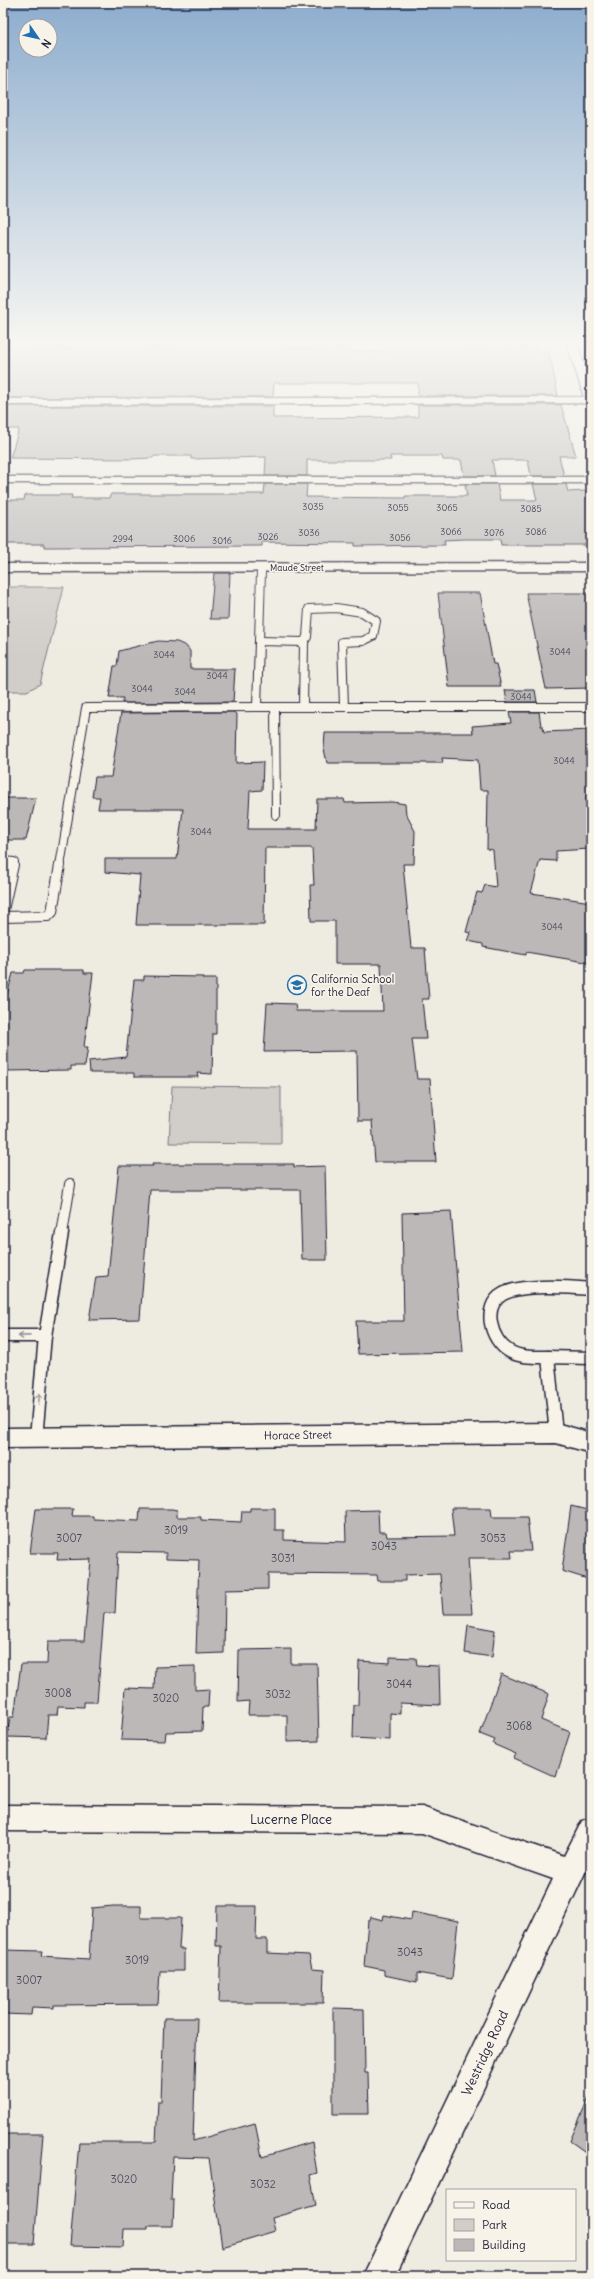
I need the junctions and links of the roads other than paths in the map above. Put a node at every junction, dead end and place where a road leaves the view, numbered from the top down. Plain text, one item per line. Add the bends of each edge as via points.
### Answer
1 (3, 480) edge
2 (591, 480) edge
3 (261, 567) junction
4 (591, 567) edge
5 (3, 568) edge
6 (258, 641) junction
7 (304, 642) junction
8 (257, 707) junction
9 (275, 707) junction
10 (303, 707) junction
11 (344, 707) junction
12 (591, 707) edge
13 (276, 815) dead end
14 (3, 861) edge
15 (3, 910) edge
16 (3, 917) edge
17 (70, 1184) dead end
18 (591, 1289) edge
19 (3, 1336) edge
20 (45, 1336) junction
21 (548, 1357) junction
22 (591, 1358) edge
23 (556, 1433) junction
24 (3, 1438) edge
25 (36, 1438) junction
26 (591, 1443) edge
27 (3, 1818) edge
28 (591, 1830) edge
29 (571, 1872) junction
30 (379, 2276) edge

1 - 2 street
3 - 4 street, Maude Street
3 - 5 street, Maude Street
3 - 6 lane
6 - 7 lane
6 - 8 lane
7 - 10 lane
7 - 11 lane via 307,637 308,609 360,610 369,613 376,621 373,636 362,641 342,642
8 - 9 lane
8 - 16 lane via 86,708 52,912 48,916
9 - 10 lane
9 - 13 lane
10 - 11 lane
11 - 12 lane
14 - 15 lane via 14,862
17 - 20 lane
18 - 21 lane via 508,1291 497,1300 489,1315 492,1334 504,1349 520,1356
20 -> 19 lane
25 -> 20 lane
21 - 22 lane
21 - 23 lane
23 - 25 street, Horace Street
23 - 26 street, Horace Street
24 - 25 street, Horace Street
27 - 29 street, Lucerne Place via 422,1820
28 - 29 street, Westridge Road
29 - 30 street, Westridge Road

